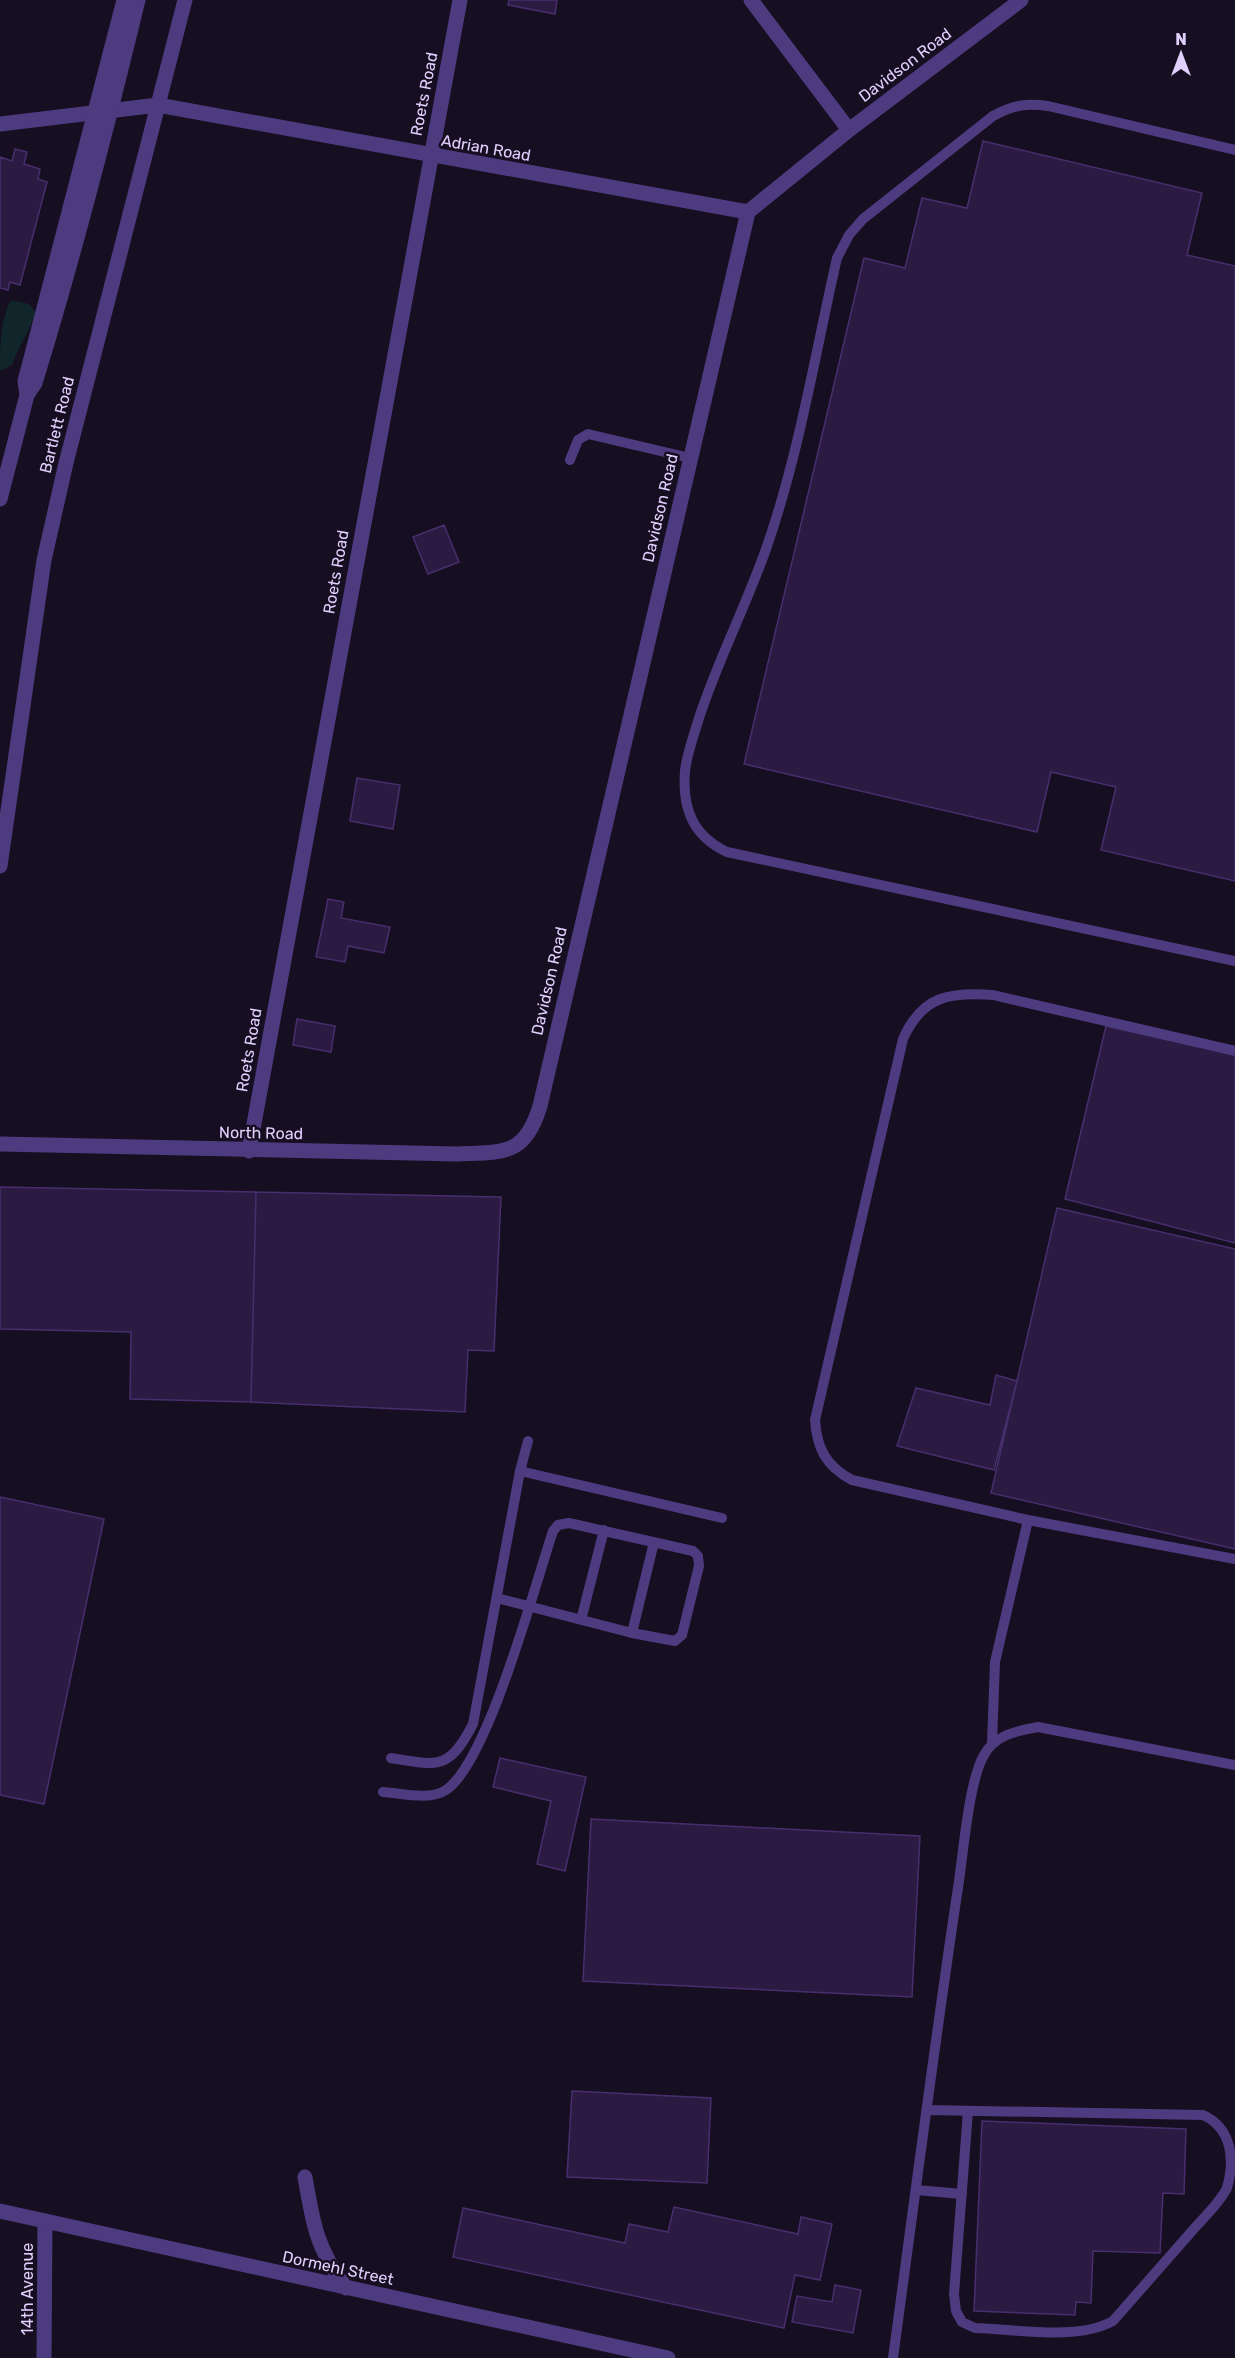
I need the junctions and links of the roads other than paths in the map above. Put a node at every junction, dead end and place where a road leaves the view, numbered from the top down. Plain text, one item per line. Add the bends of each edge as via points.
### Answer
1 (124, 0) edge
2 (138, 0) edge
3 (184, 0) edge
4 (460, 0) edge
5 (751, 0) edge
6 (1021, 0) edge
7 (158, 105) junction
8 (111, 112) junction
9 (94, 115) junction
10 (0, 124) edge
11 (849, 130) junction
12 (1235, 150) edge
13 (430, 156) junction
14 (748, 212) junction
15 (27, 395) junction
16 (690, 458) junction
17 (570, 460) dead end
18 (0, 499) edge
19 (0, 866) edge
20 (1235, 961) edge
21 (1235, 1052) edge
22 (0, 1144) edge
23 (520, 1144) joint
24 (249, 1151) junction
25 (528, 1441) dead end
26 (520, 1471) junction
27 (723, 1518) dead end
28 (1028, 1520) junction
29 (604, 1530) junction
30 (654, 1542) junction
31 (1235, 1559) edge
32 (497, 1598) junction
33 (528, 1606) junction
34 (581, 1620) junction
35 (632, 1633) junction
36 (992, 1743) junction
37 (391, 1758) dead end
38 (1235, 1765) edge
39 (382, 1792) dead end
40 (927, 2110) junction
41 (968, 2111) junction
42 (305, 2177) dead end
43 (916, 2190) junction
44 (962, 2194) junction
45 (0, 2211) edge
46 (45, 2221) junction
47 (346, 2288) junction
48 (44, 2358) edge
49 (668, 2358) edge
50 (893, 2358) edge

1 - 9 street, Bartlett Road
2 - 8 street, Bartlett Road
3 - 7 street, Bartlett Road
4 - 13 street, Roets Road
5 - 11 street
6 - 11 street, Davidson Road
7 - 8 street, Adrian Road
7 - 13 street, Adrian Road
7 - 19 street, Bartlett Road via 44,560
8 - 9 street, Adrian Road
8 - 15 street, Bartlett Road via 39,370
9 - 10 street, Adrian Road
9 - 15 street, Bartlett Road via 28,366
11 - 14 street, Davidson Road
12 - 20 lane via 1048,105 1010,106 862,219 837,258 780,504 704,702 685,771 688,812 696,830 710,844 727,852
13 - 14 street, Adrian Road
13 - 24 street, Roets Road
14 - 16 street, Davidson Road
15 - 18 street, Bartlett Road
16 - 17 lane via 588,434 578,440
16 - 23 street, Davidson Road via 540,1106 533,1129
21 - 28 lane via 993,995 971,994 933,1001 910,1022 818,1399 815,1420 820,1450 837,1472 852,1480
22 - 24 street, North Road
23 - 24 street, North Road via 490,1153 457,1154
25 - 26 lane
26 - 27 lane
26 - 32 lane
28 - 31 lane
28 - 36 lane via 995,1662
29 - 30 lane
29 - 33 lane via 568,1523 558,1525
29 - 34 lane
30 - 35 lane
30 - 35 lane via 693,1551 699,1566 682,1635 675,1641 664,1641
32 - 33 lane
32 - 37 lane via 473,1724 460,1749 445,1761 428,1764
33 - 34 lane
33 - 39 lane via 486,1730 462,1774 445,1791 432,1795
34 - 35 lane
36 - 38 lane via 1006,1735 1038,1728
36 - 40 lane via 983,1756 974,1786
40 - 41 lane
40 - 43 lane
41 - 44 lane
41 - 44 lane via 1203,2115 1218,2122 1230,2137 1233,2170 1227,2188 1211,2209 1113,2321 1081,2332 975,2328 962,2322 954,2294
42 - 47 street via 316,2238 328,2264
43 - 44 lane
43 - 50 lane
45 - 46 street, Dormehl Street
46 - 47 street, Dormehl Street
46 - 48 street, 14th Avenue
47 - 49 street, Dormehl Street

